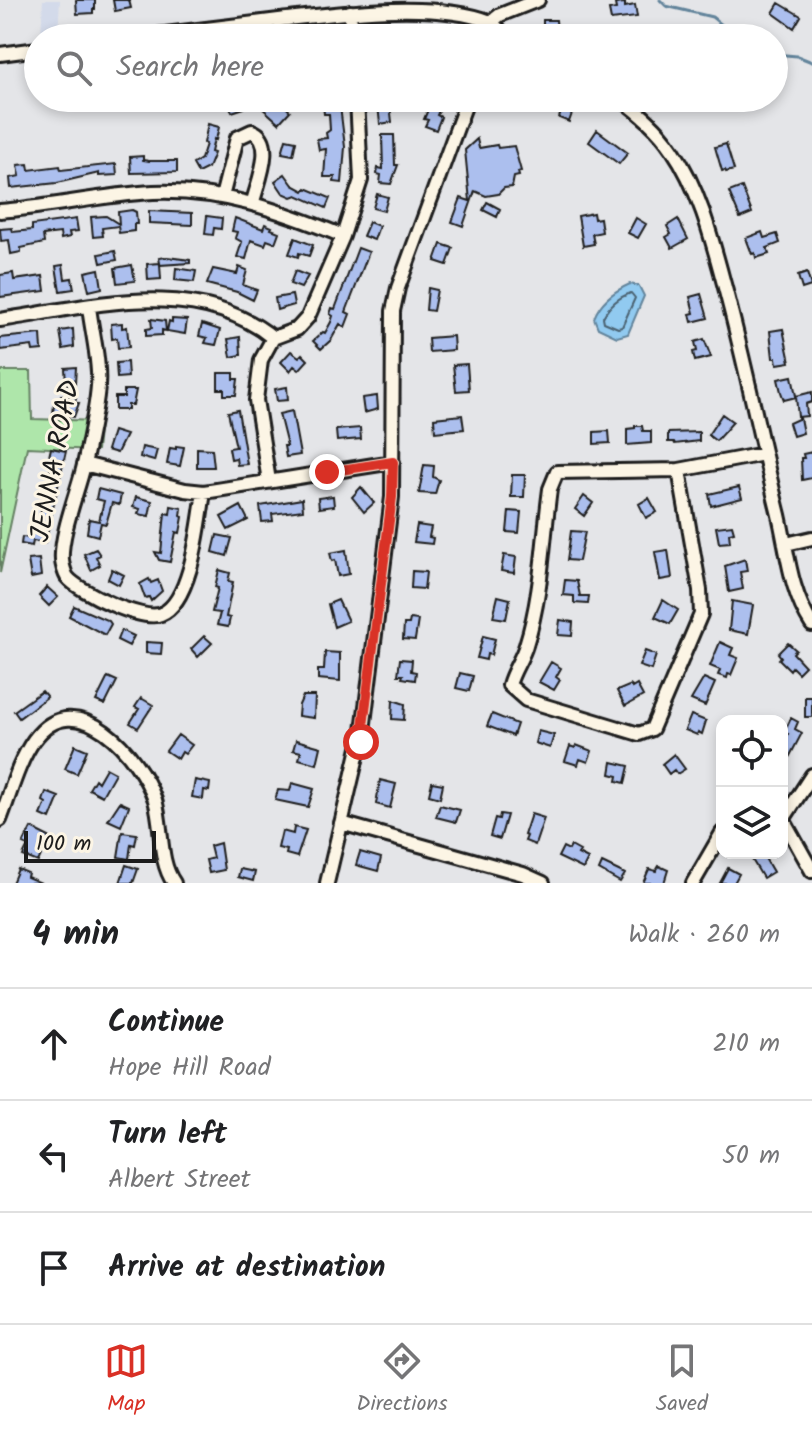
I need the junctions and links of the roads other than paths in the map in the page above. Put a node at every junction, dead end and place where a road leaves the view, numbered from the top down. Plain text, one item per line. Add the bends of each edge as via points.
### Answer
1 (538, 0) edge
2 (350, 12) junction
3 (491, 22) joint
4 (250, 24) edge
5 (351, 24) edge
6 (24, 51) edge
7 (0, 54) edge
8 (358, 112) edge
9 (463, 112) edge
10 (639, 112) edge
11 (222, 197) junction
12 (253, 202) junction
13 (0, 211) edge
14 (343, 236) junction
15 (89, 307) junction
16 (0, 320) edge
17 (273, 338) junction
18 (764, 454) junction
19 (393, 462) junction
20 (84, 464) junction
21 (679, 470) junction
22 (269, 481) junction
23 (204, 492) junction
24 (812, 538) edge
25 (786, 544) junction
26 (812, 625) edge
27 (812, 775) edge
28 (788, 813) edge
29 (0, 820) edge
30 (341, 823) junction
31 (788, 830) edge
32 (716, 843) edge
33 (812, 871) edge
34 (522, 879) edge
35 (174, 883) edge
36 (327, 883) edge
37 (543, 883) edge
38 (693, 883) edge

1 - 3 street
2 - 3 street via 437,9
2 - 4 street
2 - 5 street
6 - 7 street
8 - 14 street via 361,180
9 - 19 street via 393,311
10 - 18 street via 670,145 696,196 725,286
11 - 12 street
11 - 12 street via 237,138 252,131 258,133 265,152
11 - 13 street via 156,192
12 - 14 street
14 - 17 street via 308,317 297,329
15 - 16 street
15 - 17 street via 151,299 188,301 256,324
15 - 20 street, JENNA ROAD via 98,386
17 - 22 street via 261,360 256,400
18 - 21 street
18 - 25 street
19 - 22 street
19 - 30 street via 363,731
20 - 23 street
20 - 23 street, JENNA ROAD via 65,540 62,560 67,577 134,614 164,614 182,592
21 - 21 street via 701,614 652,729 639,734 526,700 509,685 526,648 535,609 550,489 557,472
22 - 23 street
24 - 25 street
25 - 26 street via 793,587
27 - 28 street
29 - 35 street via 34,740 50,724 70,717 96,726 121,744 153,795
30 - 34 street
30 - 36 street
31 - 33 street
32 - 38 street
34 - 37 street

